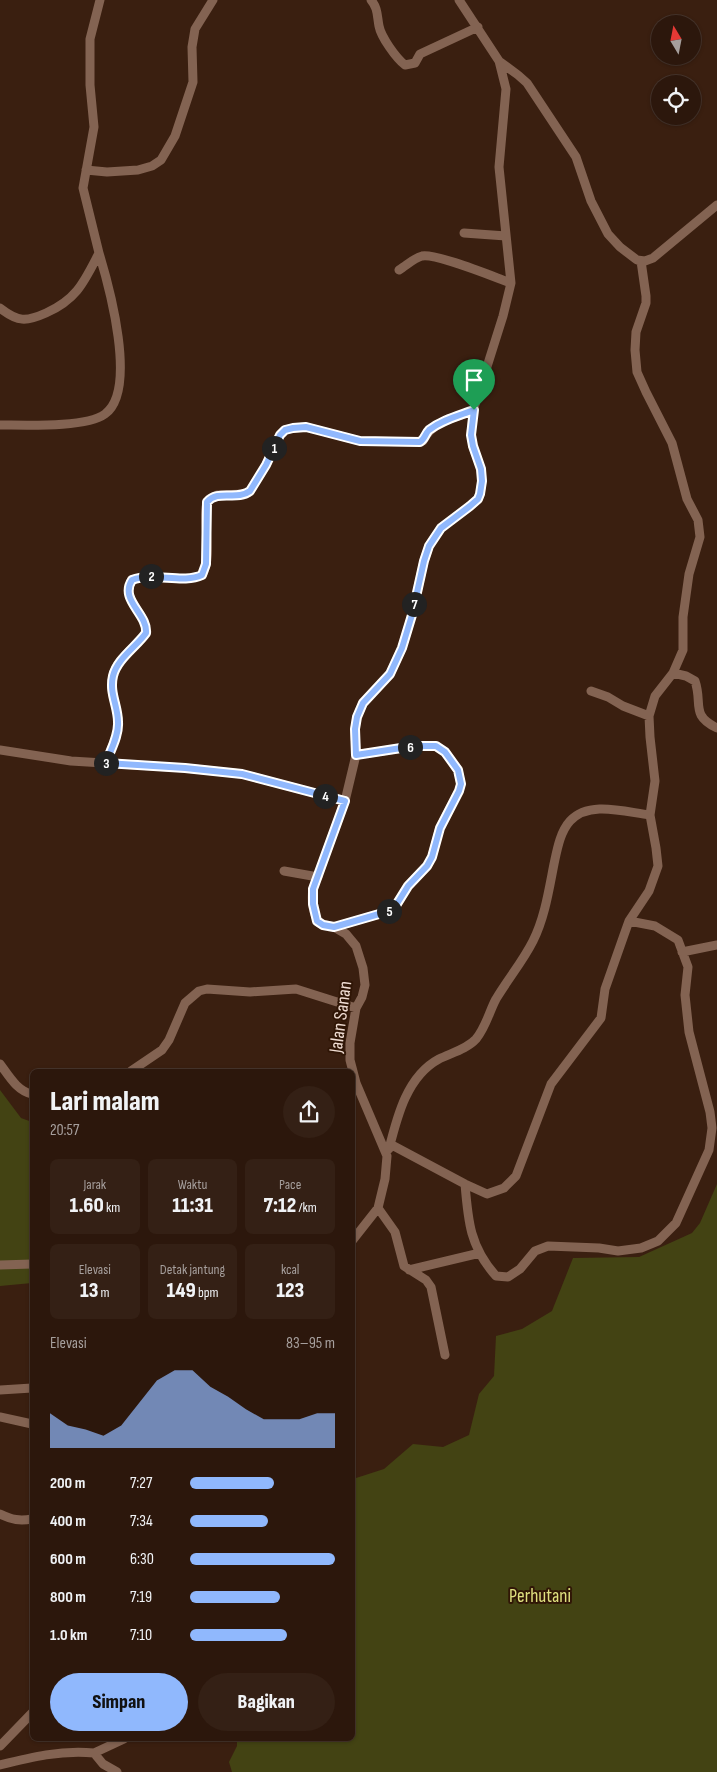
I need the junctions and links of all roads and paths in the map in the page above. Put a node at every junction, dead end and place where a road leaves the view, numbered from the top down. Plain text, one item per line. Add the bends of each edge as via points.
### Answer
1 (100, 0) edge
2 (213, 0) edge
3 (371, 0) edge
4 (459, 0) edge
5 (478, 28) junction
6 (499, 60) junction
7 (86, 170) junction
8 (717, 205) edge
9 (464, 233) dead end
10 (506, 236) junction
11 (99, 253) junction
12 (641, 261) junction
13 (399, 270) dead end
14 (511, 283) junction
15 (0, 308) edge
16 (474, 410) junction
17 (0, 425) edge
18 (673, 673) junction
19 (591, 691) dead end
20 (649, 716) junction
21 (717, 728) edge
22 (0, 750) edge
23 (356, 755) junction
24 (106, 763) junction
25 (345, 801) junction
26 (650, 815) junction
27 (284, 871) dead end
28 (318, 877) junction
29 (629, 921) junction
30 (334, 927) junction
31 (717, 944) edge
32 (682, 952) junction
33 (356, 1008) junction
34 (0, 1064) edge
35 (134, 1069) edge
36 (352, 1069) edge
37 (355, 1079) edge
38 (30, 1093) edge
39 (390, 1144) junction
40 (387, 1156) junction
41 (465, 1184) junction
42 (378, 1208) junction
43 (355, 1237) edge
44 (480, 1253) junction
45 (30, 1264) edge
46 (0, 1265) edge
47 (410, 1270) junction
48 (445, 1355) dead end
49 (30, 1388) edge
50 (0, 1390) edge
51 (0, 1417) edge
52 (30, 1424) edge
53 (0, 1514) edge
54 (30, 1519) edge
55 (30, 1714) edge
56 (120, 1741) edge
57 (0, 1746) edge
58 (94, 1753) junction
59 (0, 1765) edge
60 (117, 1772) edge

1 - 7 street via 90,39 94,127
2 - 7 street via 195,29 193,82 175,136 161,160 138,170
3 - 5 street via 376,5 382,34 398,60 405,65 415,64 420,54
4 - 5 street
5 - 6 street
6 - 10 street, Jalan Sanan via 506,88 499,167
6 - 12 street via 526,83 568,144 608,234 620,248
7 - 11 street via 83,188
8 - 12 street via 653,258
9 - 10 street
10 - 14 street, Jalan Sanan
11 - 15 street via 85,280 62,306 28,320 18,319
11 - 17 street via 118,332 119,382 113,406 104,415 88,421
12 - 18 street via 646,303 636,332 638,372 672,443 687,499 698,520 700,537 689,574 683,617 683,650
13 - 14 street via 423,255
14 - 16 street, Jalan Sanan
16 - 23 street, Jalan Sanan via 471,435 481,469 480,494 441,528 429,546 402,648 390,674 363,703 357,717
16 - 24 street via 443,422 427,432 420,442 360,441 306,427 285,430 250,491 238,496 217,495 209,499 206,506 206,564 202,575 192,578 148,576 132,580 129,585 129,596 145,624 146,633 113,675 118,730
18 - 20 street via 655,696
18 - 21 street via 695,681 700,715 706,723
19 - 20 street
20 - 26 street via 655,781
22 - 24 street
23 - 25 street, Jalan Sanan
23 - 30 street via 436,746 445,752 458,770 461,784 440,828 432,857 395,907
24 - 25 street via 242,774
25 - 28 street, Jalan Sanan
26 - 29 street via 658,866 649,891
26 - 39 street via 598,809 578,814 570,820 558,848 533,942 474,1041 437,1060 412,1083
27 - 28 street
28 - 30 street, Jalan Sanan via 312,897 315,916 319,924
29 - 32 street via 655,926 678,940
29 - 41 street via 605,989 601,1018 551,1084 516,1176 504,1188 487,1194
30 - 33 street, Jalan Sanan via 346,934 356,946 363,968 365,984
31 - 32 street
32 - 44 street via 688,967 685,995 689,1032 712,1128 709,1150 676,1223 658,1241 641,1248 618,1252 562,1246 540,1248 508,1277 496,1276
33 - 35 street via 296,989 199,991 185,1003 162,1050
33 - 36 street, Jalan Sanan via 350,1043
34 - 38 street via 15,1084
37 - 40 street, Jalan Sanan
39 - 40 street
39 - 41 street
40 - 42 street, Jalan Sanan
41 - 44 street via 469,1224
42 - 43 street, Jalan Sanan
42 - 47 street via 395,1232 404,1266
44 - 47 street
45 - 46 street
47 - 48 street via 431,1287
49 - 50 street
51 - 52 street
53 - 54 street via 20,1521
55 - 57 street
56 - 58 street
58 - 59 street via 55,1753
58 - 60 street via 103,1764

